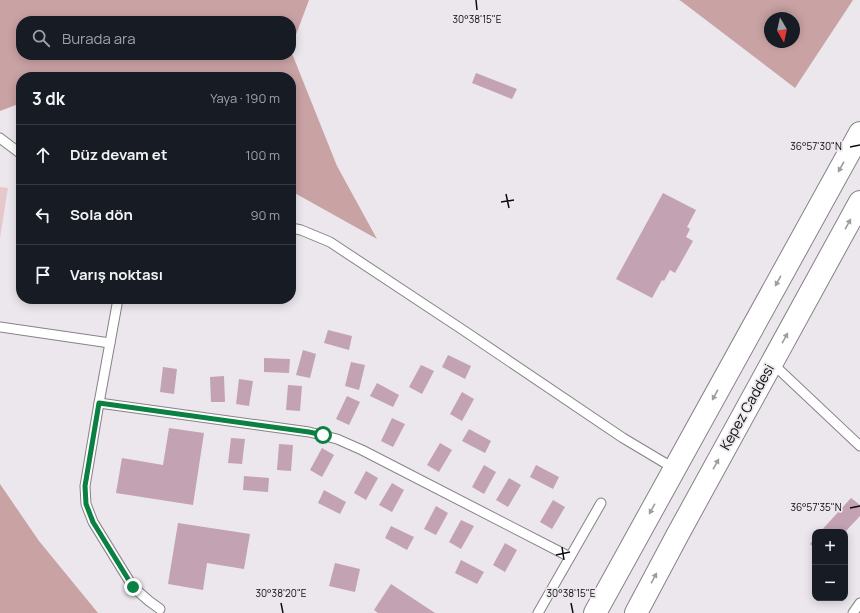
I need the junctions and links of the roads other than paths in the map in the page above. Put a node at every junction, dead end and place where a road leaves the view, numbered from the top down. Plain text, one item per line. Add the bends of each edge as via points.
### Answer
1 (860, 133) edge
2 (0, 138) edge
3 (16, 150) edge
4 (860, 202) edge
5 (296, 229) edge
6 (117, 304) edge
7 (0, 327) edge
8 (110, 343) junction
9 (771, 363) junction
10 (99, 403) junction
11 (860, 446) edge
12 (675, 469) junction
13 (601, 503) dead end
14 (570, 557) junction
15 (860, 603) edge
16 (160, 609) dead end
17 (538, 613) edge
18 (595, 613) edge
19 (636, 613) edge
20 (853, 613) edge

1 -> 12 main road
2 - 3 lane
9 -> 4 main road, Kepez Caddesi
5 - 12 lane via 330,242 623,438
6 - 8 lane
7 - 8 lane
8 - 10 lane
9 - 11 lane
19 -> 9 main road, Kepez Caddesi
10 - 14 lane via 309,432 337,439
10 - 16 lane via 85,486 86,504 93,522 133,587
12 -> 18 main road
13 - 14 lane
14 - 17 lane
15 - 20 lane

